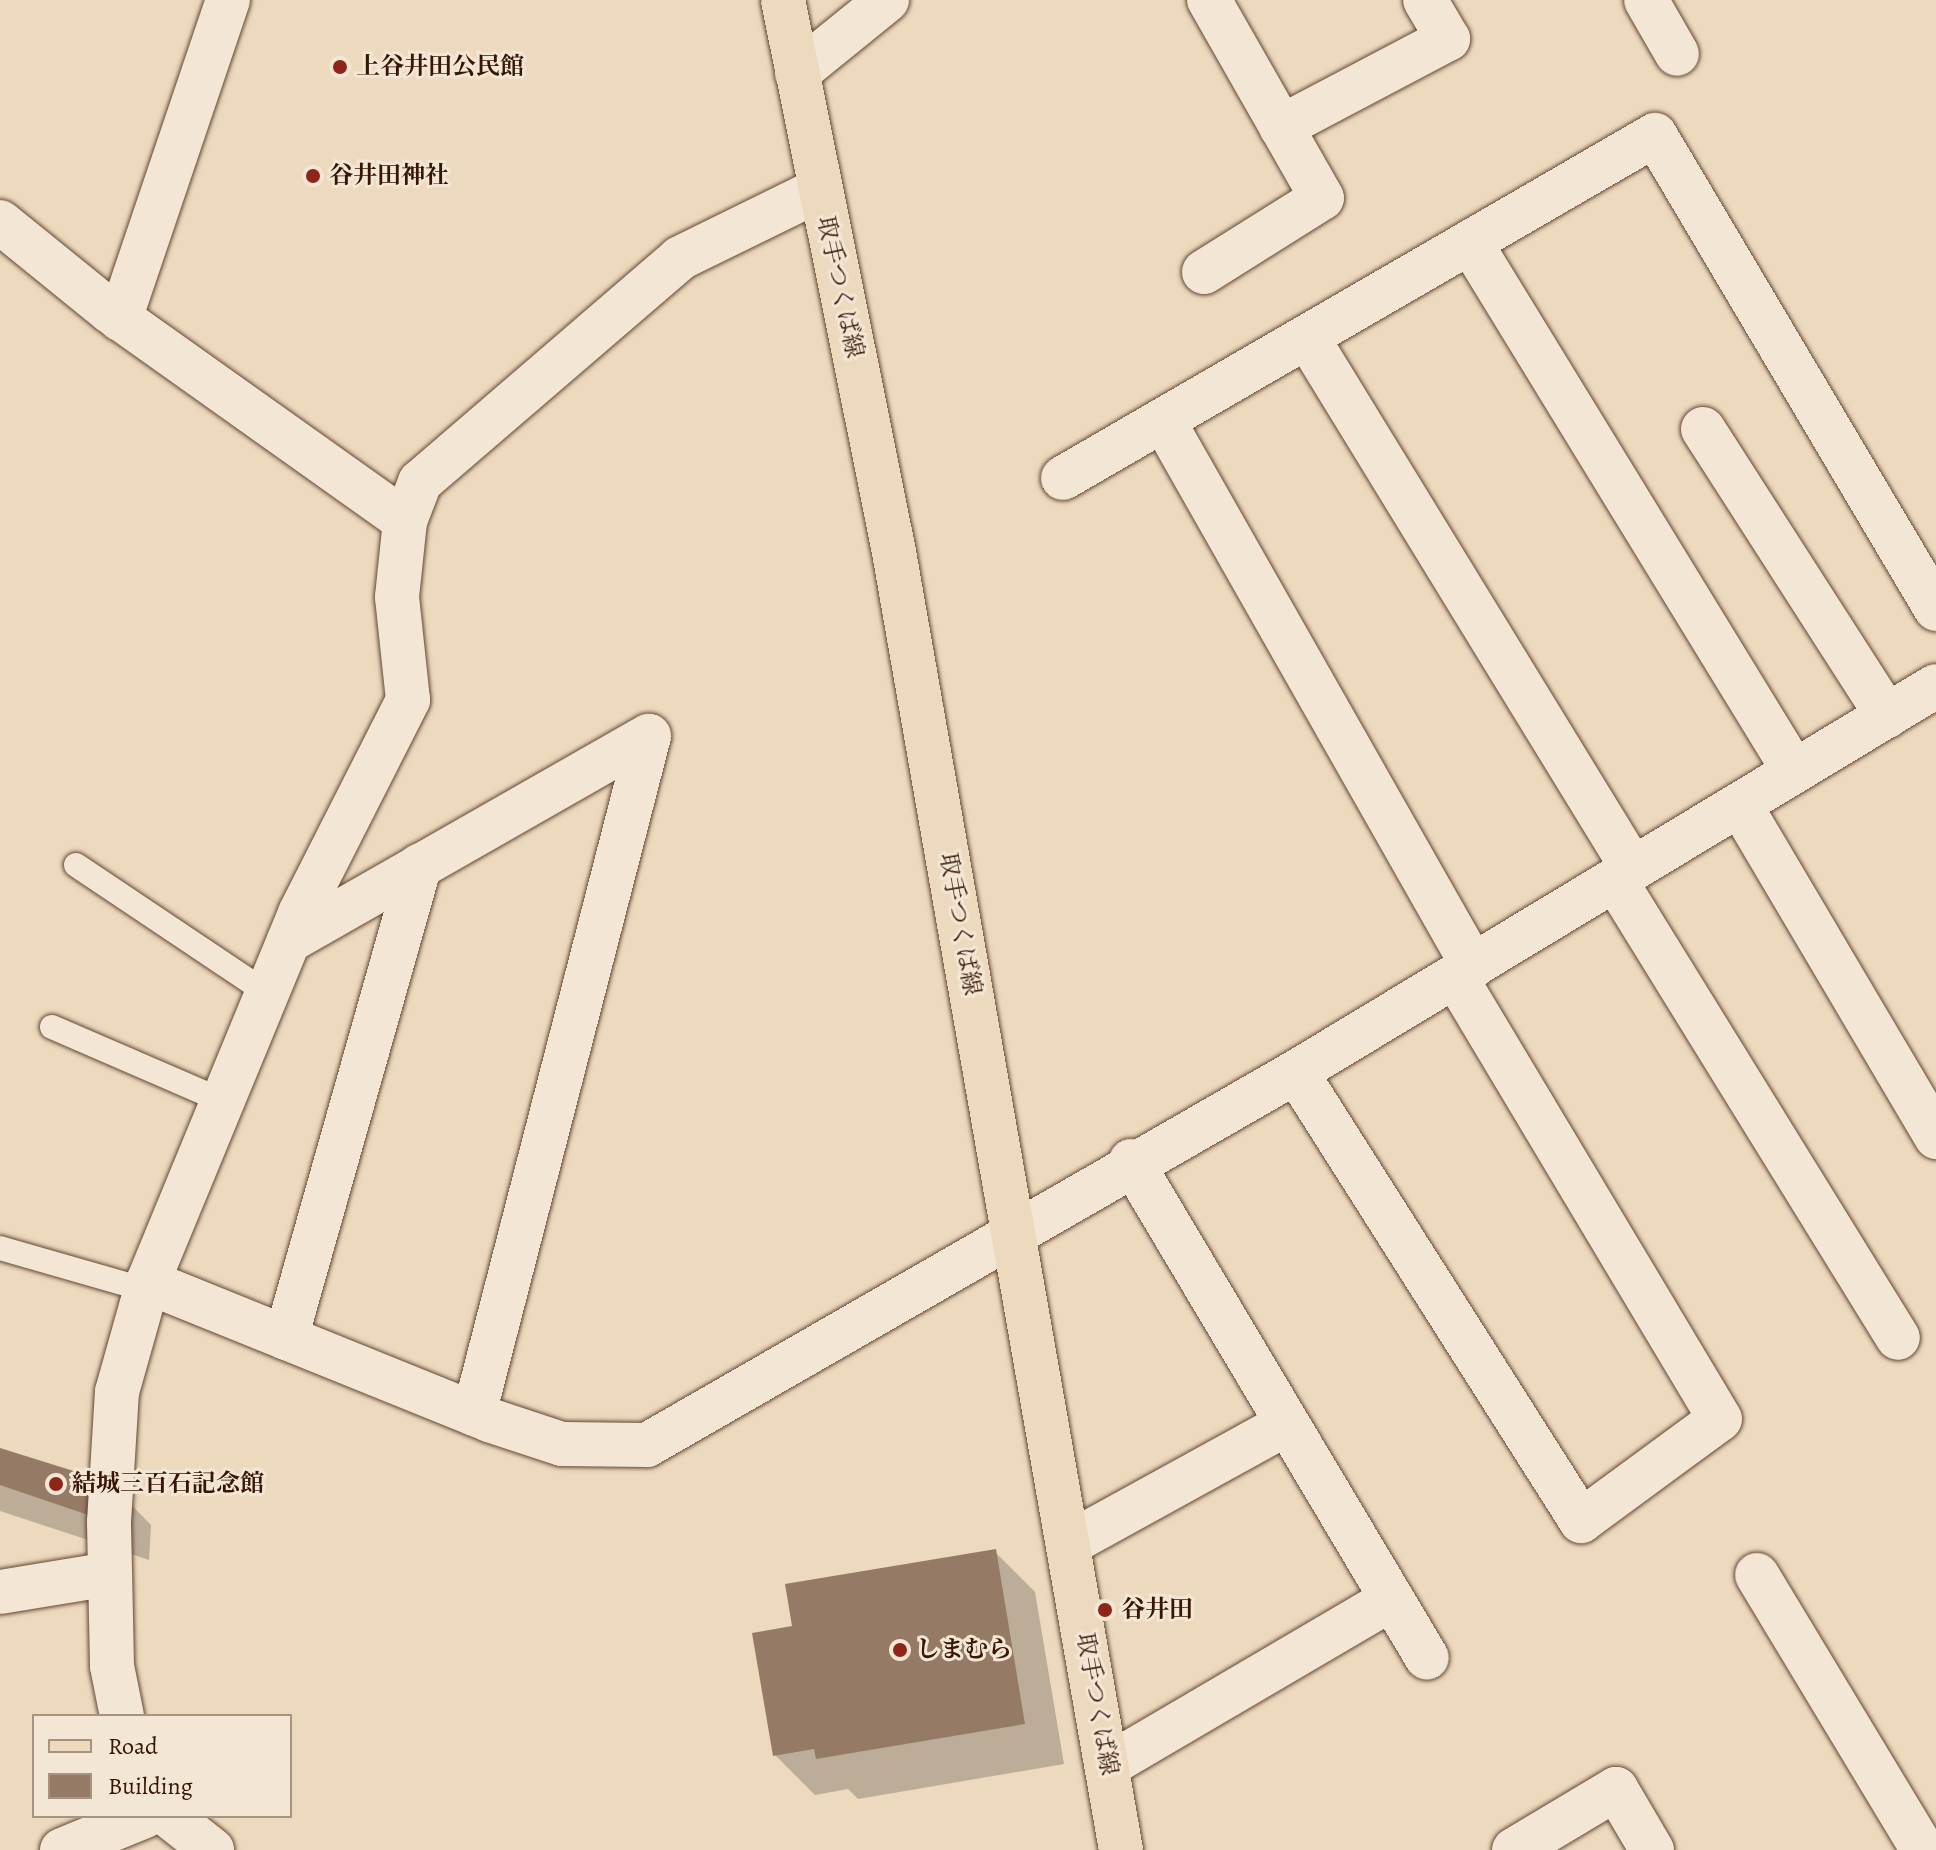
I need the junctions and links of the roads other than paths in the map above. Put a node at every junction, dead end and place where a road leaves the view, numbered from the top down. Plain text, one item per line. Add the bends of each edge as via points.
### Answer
1 (228, 0) edge
2 (783, 0) edge
3 (887, 0) edge
4 (1209, 0) edge
5 (1425, 0) edge
6 (1646, 0) edge
7 (1677, 54) dead end
8 (797, 73) junction
9 (1281, 127) junction
10 (819, 190) junction
11 (0, 222) edge
12 (1470, 242) junction
13 (1204, 272) dead end
14 (120, 319) junction
15 (1307, 337) junction
16 (1163, 420) junction
17 (1703, 429) dead end
18 (1063, 478) dead end
19 (405, 521) junction
20 (1936, 609) edge
21 (1936, 686) edge
22 (1887, 716) junction
23 (1794, 771) junction
24 (1740, 805) junction
25 (76, 865) dead end
26 (420, 866) junction
27 (1624, 874) junction
28 (289, 941) junction
29 (1464, 971) junction
30 (267, 993) junction
31 (52, 1027) dead end
32 (1296, 1072) junction
33 (223, 1101) junction
34 (1936, 1137) edge
35 (1131, 1161) junction
36 (1015, 1235) junction
37 (0, 1248) edge
38 (147, 1286) junction
39 (286, 1338) junction
40 (1898, 1338) dead end
41 (474, 1414) junction
42 (1283, 1426) junction
43 (1070, 1543) junction
44 (110, 1574) junction
45 (1757, 1575) dead end
46 (0, 1592) edge
47 (1392, 1599) junction
48 (1427, 1658) dead end
49 (122, 1714) edge
50 (1107, 1766) junction
51 (140, 1818) edge
52 (172, 1818) edge
53 (62, 1850) edge
54 (212, 1850) edge
55 (1121, 1850) edge
56 (1514, 1850) edge
57 (1652, 1850) edge
58 (1923, 1850) edge

1 - 14 street
2 - 8 main road, 取手つくば線
3 - 8 street
4 - 9 street
5 - 9 street via 1448,39
6 - 7 street
8 - 10 main road, 取手つくば線
9 - 13 street via 1322,198
10 - 19 street via 680,258 420,482
10 - 36 main road, 取手つくば線 via 894,552
11 - 14 street
12 - 15 street
12 - 20 street via 1655,135
12 - 23 street
14 - 19 street
15 - 16 street
15 - 27 street
16 - 18 street
16 - 29 street
17 - 22 street
19 - 28 street via 397,597 408,700
21 - 22 street
22 - 23 street
23 - 24 street
24 - 27 street
24 - 34 street
25 - 30 lane
26 - 28 street
26 - 39 street
26 - 41 street via 649,736
27 - 29 street
27 - 40 street
28 - 30 street
29 - 32 street
29 - 32 street via 1720,1419 1581,1521
30 - 33 street
31 - 33 lane
32 - 35 street
33 - 38 street
35 - 36 street
35 - 42 street
36 - 41 street via 647,1445 562,1444
36 - 43 main road, 取手つくば線
37 - 38 lane
38 - 39 street
38 - 44 street via 117,1392
39 - 41 street
42 - 43 street
42 - 47 street
43 - 50 main road, 取手つくば線
44 - 46 street
44 - 49 street
45 - 58 street
47 - 48 street
47 - 50 street
50 - 55 main road, 取手つくば線
51 - 53 street
52 - 54 street
56 - 57 street via 1616,1789

